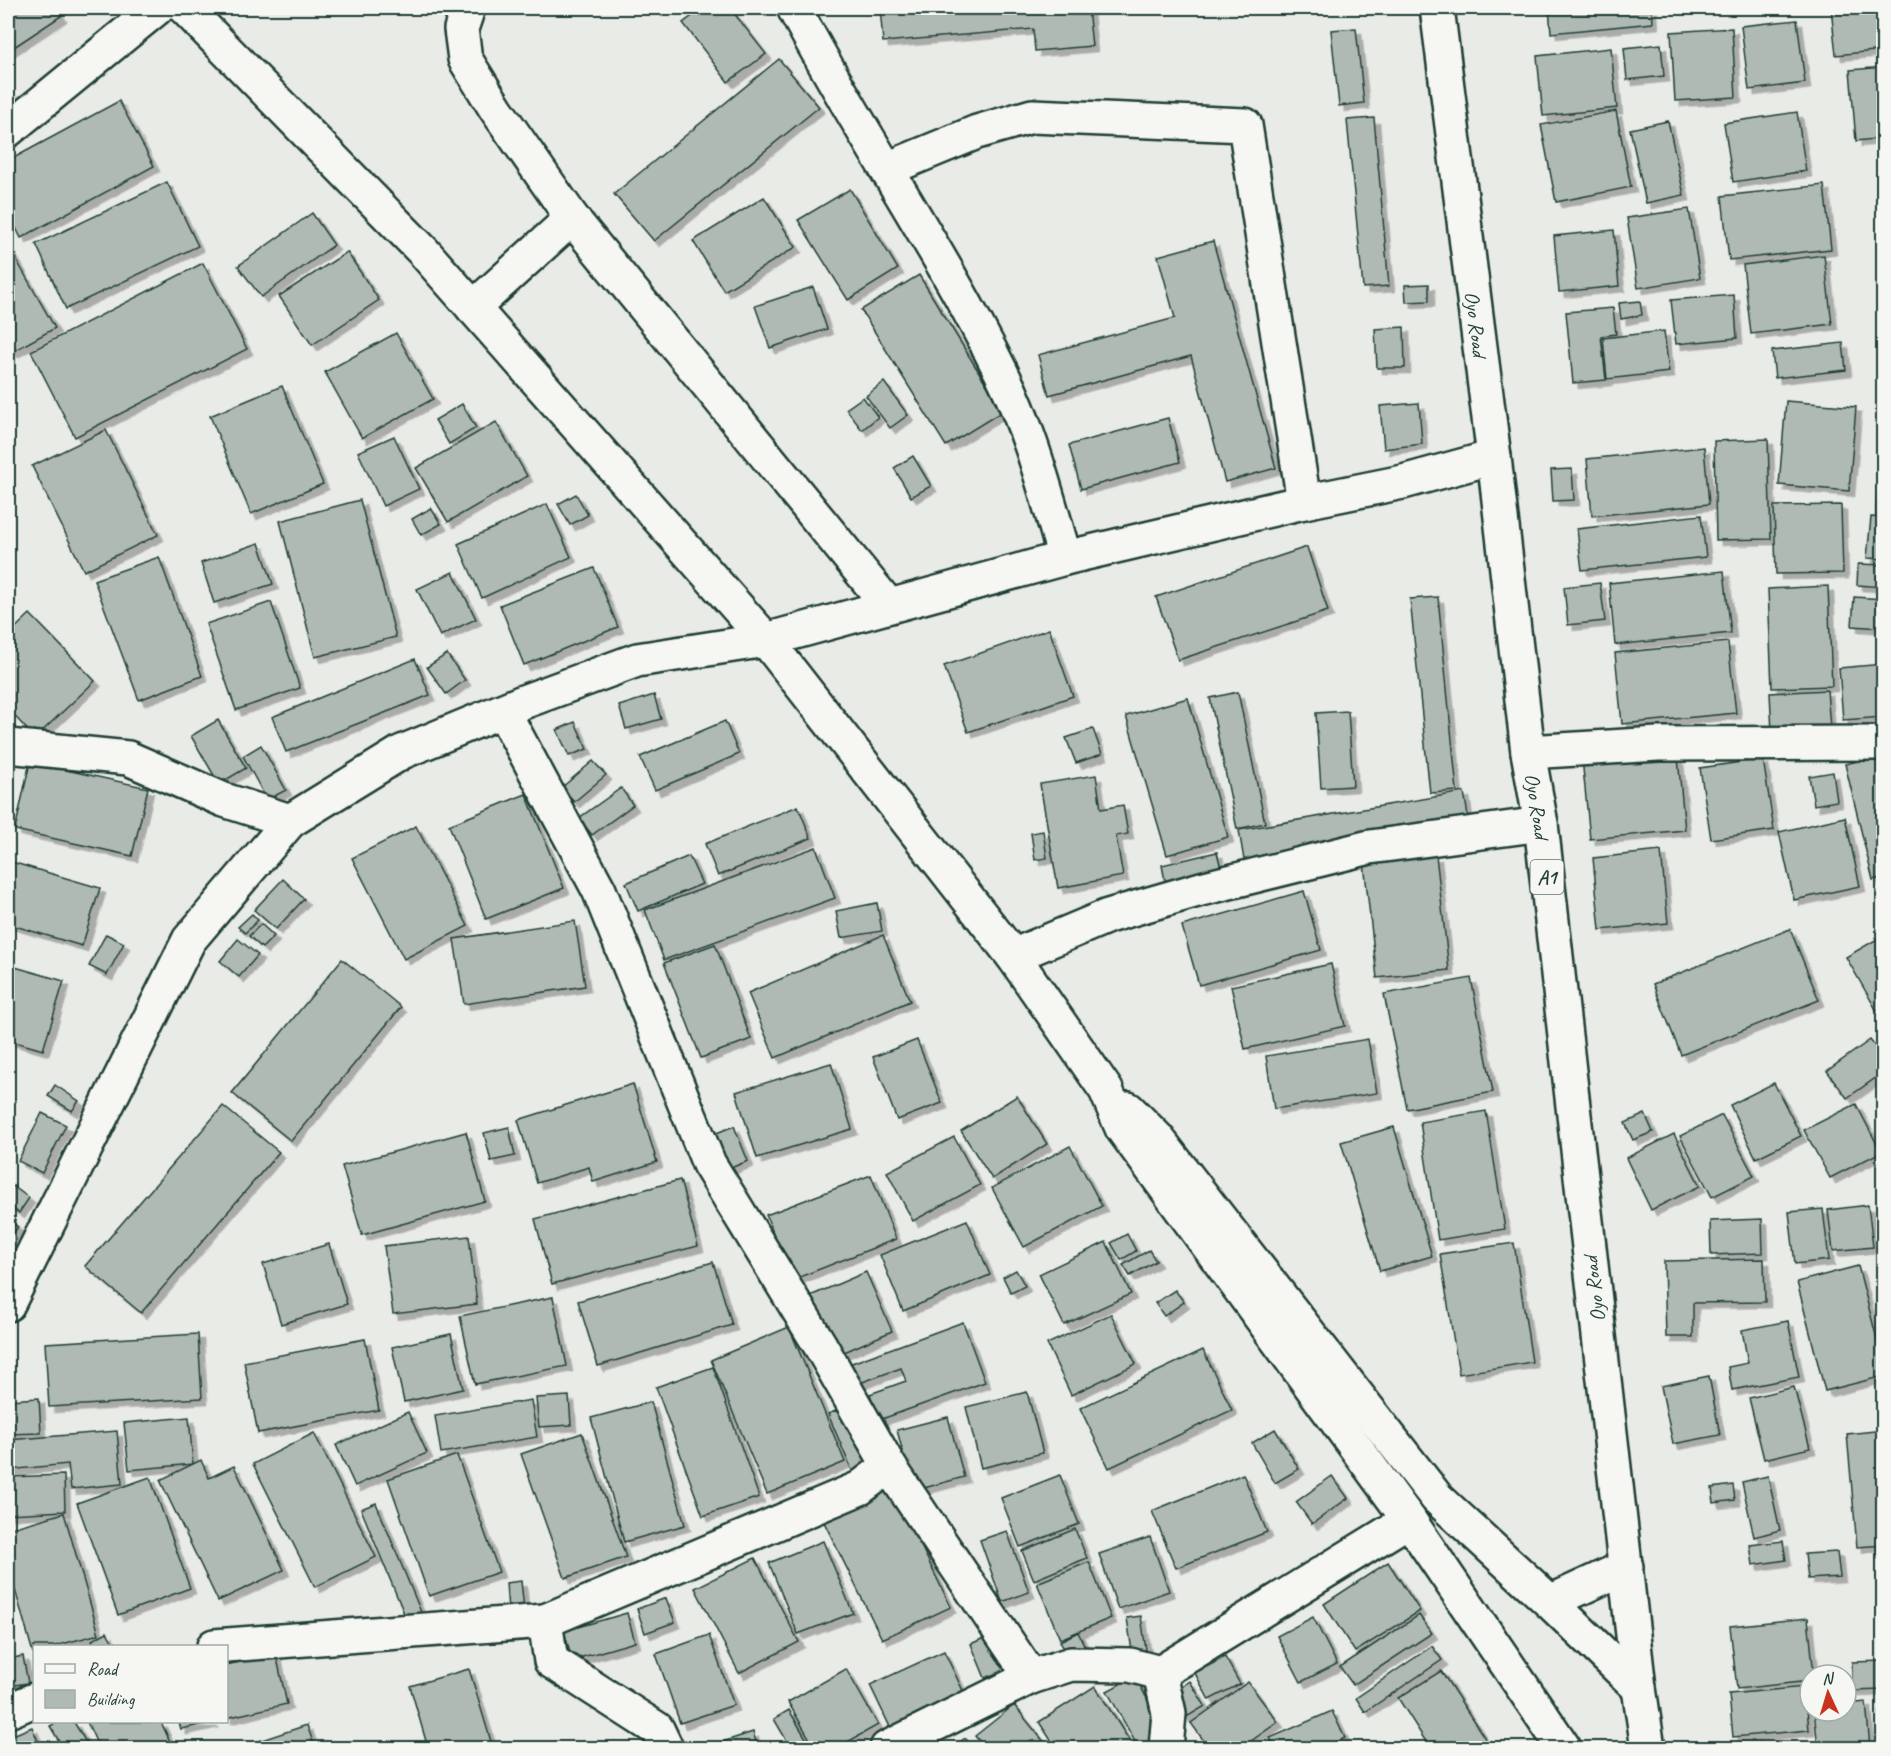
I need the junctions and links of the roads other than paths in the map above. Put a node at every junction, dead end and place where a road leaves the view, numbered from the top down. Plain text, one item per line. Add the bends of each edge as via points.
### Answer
1 (156, 8) edge
2 (185, 8) edge
3 (468, 8) edge
4 (794, 8) edge
5 (1437, 8) edge
6 (8, 130) edge
7 (887, 169) junction
8 (572, 218) junction
9 (473, 308) junction
10 (1494, 457) junction
11 (1304, 502) junction
12 (1065, 558) junction
13 (889, 606) junction
14 (766, 640) junction
15 (503, 711) junction
16 (1884, 743) edge
17 (8, 747) edge
18 (1528, 752) junction
19 (290, 822) junction
20 (1541, 824) junction
21 (1013, 956) junction
22 (1106, 1090) junction
23 (8, 1304) edge
24 (889, 1466) junction
25 (1409, 1520) junction
26 (1626, 1567) junction
27 (1550, 1602) junction
28 (545, 1621) junction
29 (228, 1645) edge
30 (1160, 1673) junction
31 (1031, 1677) junction
32 (1639, 1688) junction
33 (33, 1700) edge
34 (8, 1711) edge
35 (666, 1749) edge
36 (887, 1749) edge
37 (1166, 1749) edge
38 (1564, 1749) edge
39 (1648, 1749) edge

1 - 6 main road
2 - 9 main road via 423,251
3 - 8 main road via 461,29 465,59
4 - 7 main road
5 - 10 main road, Oyo Road / A1
7 - 11 main road via 977,132 1032,116 1245,125
7 - 12 main road via 1004,376 1033,450
8 - 9 main road
8 - 13 main road
9 - 14 main road
10 - 11 main road via 1403,482
10 - 18 main road, Oyo Road / A1
11 - 12 main road
12 - 13 main road
13 - 14 main road
14 - 15 main road via 637,660
14 - 21 main road
15 - 19 main road via 402,752
15 - 24 main road via 599,890 709,1164 820,1344
16 - 18 main road via 1658,744
17 - 19 main road via 128,758 224,800
18 - 20 main road, Oyo Road / A1
19 - 23 main road via 189,940
20 - 21 main road via 1370,847 1224,883 1108,916
20 - 26 main road, Oyo Road / A1
21 - 22 main road
22 - 25 main road via 1133,1144
22 - 27 main road via 1157,1138 1437,1498
24 - 28 main road via 860,1488
24 - 31 main road
25 - 30 main road
25 - 38 main road
26 - 27 main road
26 - 32 main road, Oyo Road / A1
27 - 32 main road
28 - 29 main road
28 - 35 main road via 551,1661 657,1729
30 - 31 main road via 1130,1665 1071,1665
30 - 37 main road via 1169,1713
31 - 36 main road
32 - 39 main road, Oyo Road / A1
33 - 34 main road

